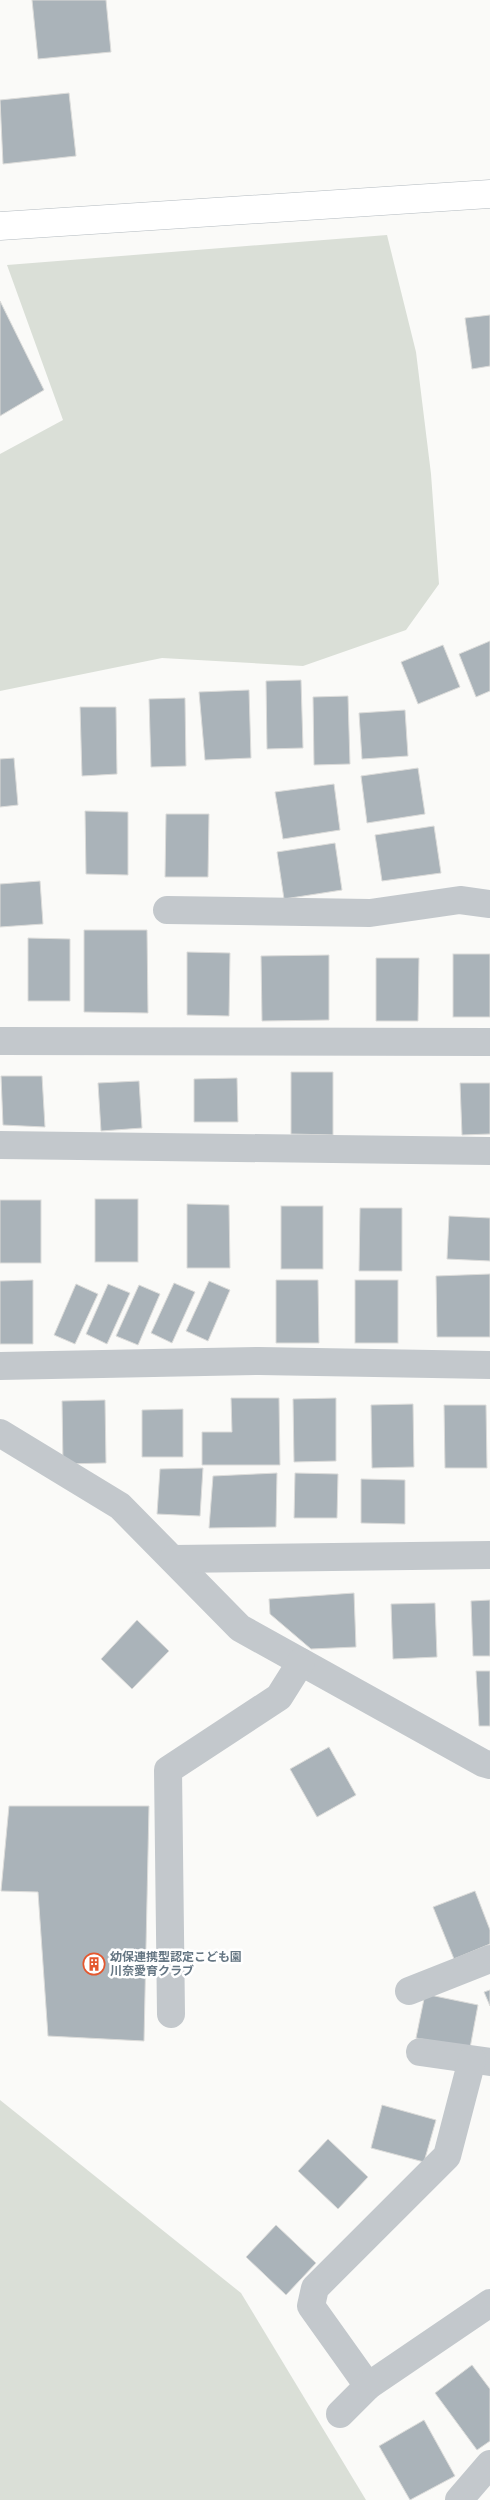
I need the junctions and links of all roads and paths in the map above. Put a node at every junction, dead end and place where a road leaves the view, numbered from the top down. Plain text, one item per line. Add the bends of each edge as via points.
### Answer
1 (490, 194) edge
2 (0, 226) edge
3 (490, 904) edge
4 (167, 910) dead end
5 (0, 1041) edge
6 (490, 1042) edge
7 (0, 1145) edge
8 (490, 1151) edge
9 (490, 1365) edge
10 (0, 1366) edge
11 (0, 1433) edge
12 (490, 1555) edge
13 (172, 1559) junction
14 (301, 1662) junction
15 (490, 1764) edge
16 (490, 1959) edge
17 (409, 1991) dead end
18 (171, 2014) dead end
19 (420, 2052) dead end
20 (481, 2061) edge
21 (490, 2303) edge
22 (368, 2386) junction
23 (340, 2414) dead end
24 (490, 2464) edge
25 (459, 2500) edge

1 - 2 street
3 - 4 street via 460,900 370,913
5 - 6 street
7 - 8 street
9 - 10 street via 259,1361
11 - 13 street via 120,1506
12 - 13 street
13 - 14 street via 240,1628
14 - 15 street
14 - 18 street via 279,1697 168,1770
16 - 17 street
19 - 20 street
20 - 22 street via 447,2156 315,2288 311,2306
21 - 22 street
22 - 23 street
24 - 25 street

